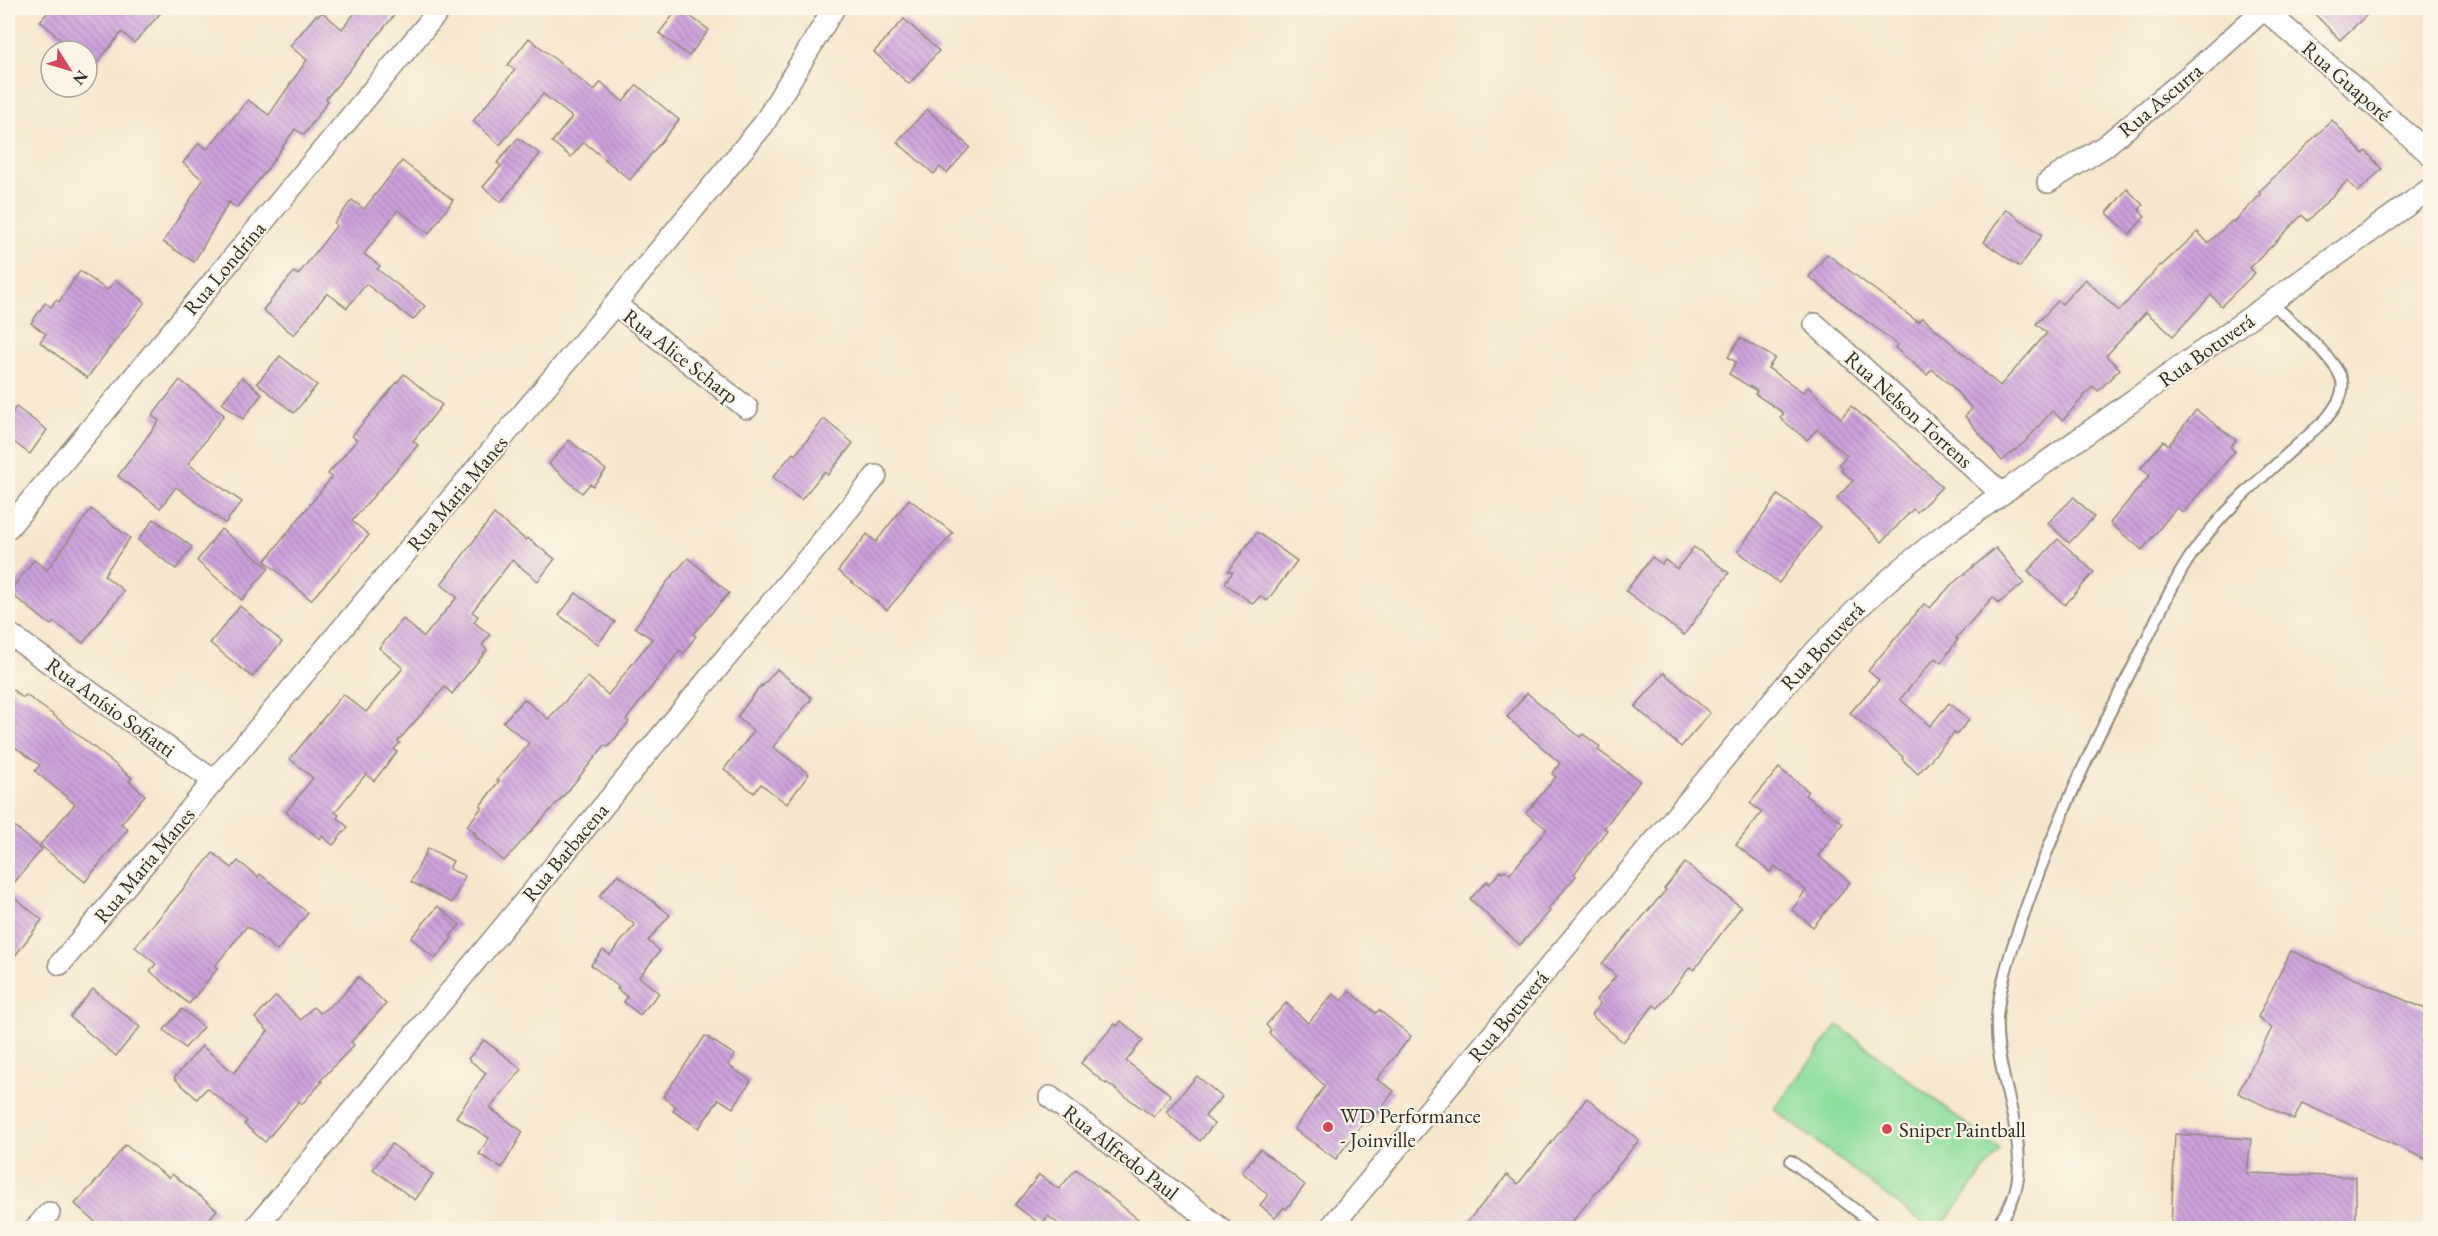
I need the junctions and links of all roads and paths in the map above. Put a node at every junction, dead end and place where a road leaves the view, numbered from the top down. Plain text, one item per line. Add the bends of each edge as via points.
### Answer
1 (441, 8) edge
2 (834, 8) edge
3 (2264, 8) edge
4 (2430, 154) edge
5 (2048, 183) dead end
6 (2430, 189) edge
7 (2272, 303) junction
8 (615, 304) junction
9 (1815, 324) dead end
10 (747, 408) dead end
11 (876, 476) dead end
12 (2002, 494) junction
13 (8, 528) edge
14 (8, 633) edge
15 (214, 781) junction
16 (60, 964) dead end
17 (1050, 1098) dead end
18 (1791, 1161) dead end
19 (255, 1228) edge
20 (1220, 1228) edge
21 (1330, 1228) edge
22 (1879, 1228) edge
23 (1994, 1228) edge

1 - 13 street, Rua Londrina
2 - 8 street, Rua Maria Manes via 763,125
3 - 4 street, Rua Guaporé
3 - 5 street, Rua Ascurra via 2105,146
6 - 7 street, Rua Botuverá
7 - 12 street, Rua Botuverá
7 - 23 lane via 2329,359 2342,381 2338,404 2220,520 2188,560 2088,753 2046,852 2011,952 1997,1009 1997,1052 2019,1150 2019,1183 2005,1217
8 - 10 street, Rua Alice Scharp
8 - 15 street, Rua Maria Manes
9 - 12 street, Rua Nelson Torrens
11 - 19 street, Rua Barbacena
12 - 21 street, Rua Botuverá via 1908,562 1839,624
14 - 15 street, Rua Anísio Sofiatti
15 - 16 street, Rua Maria Manes
17 - 20 street, Rua Alfredo Paul
18 - 22 lane

